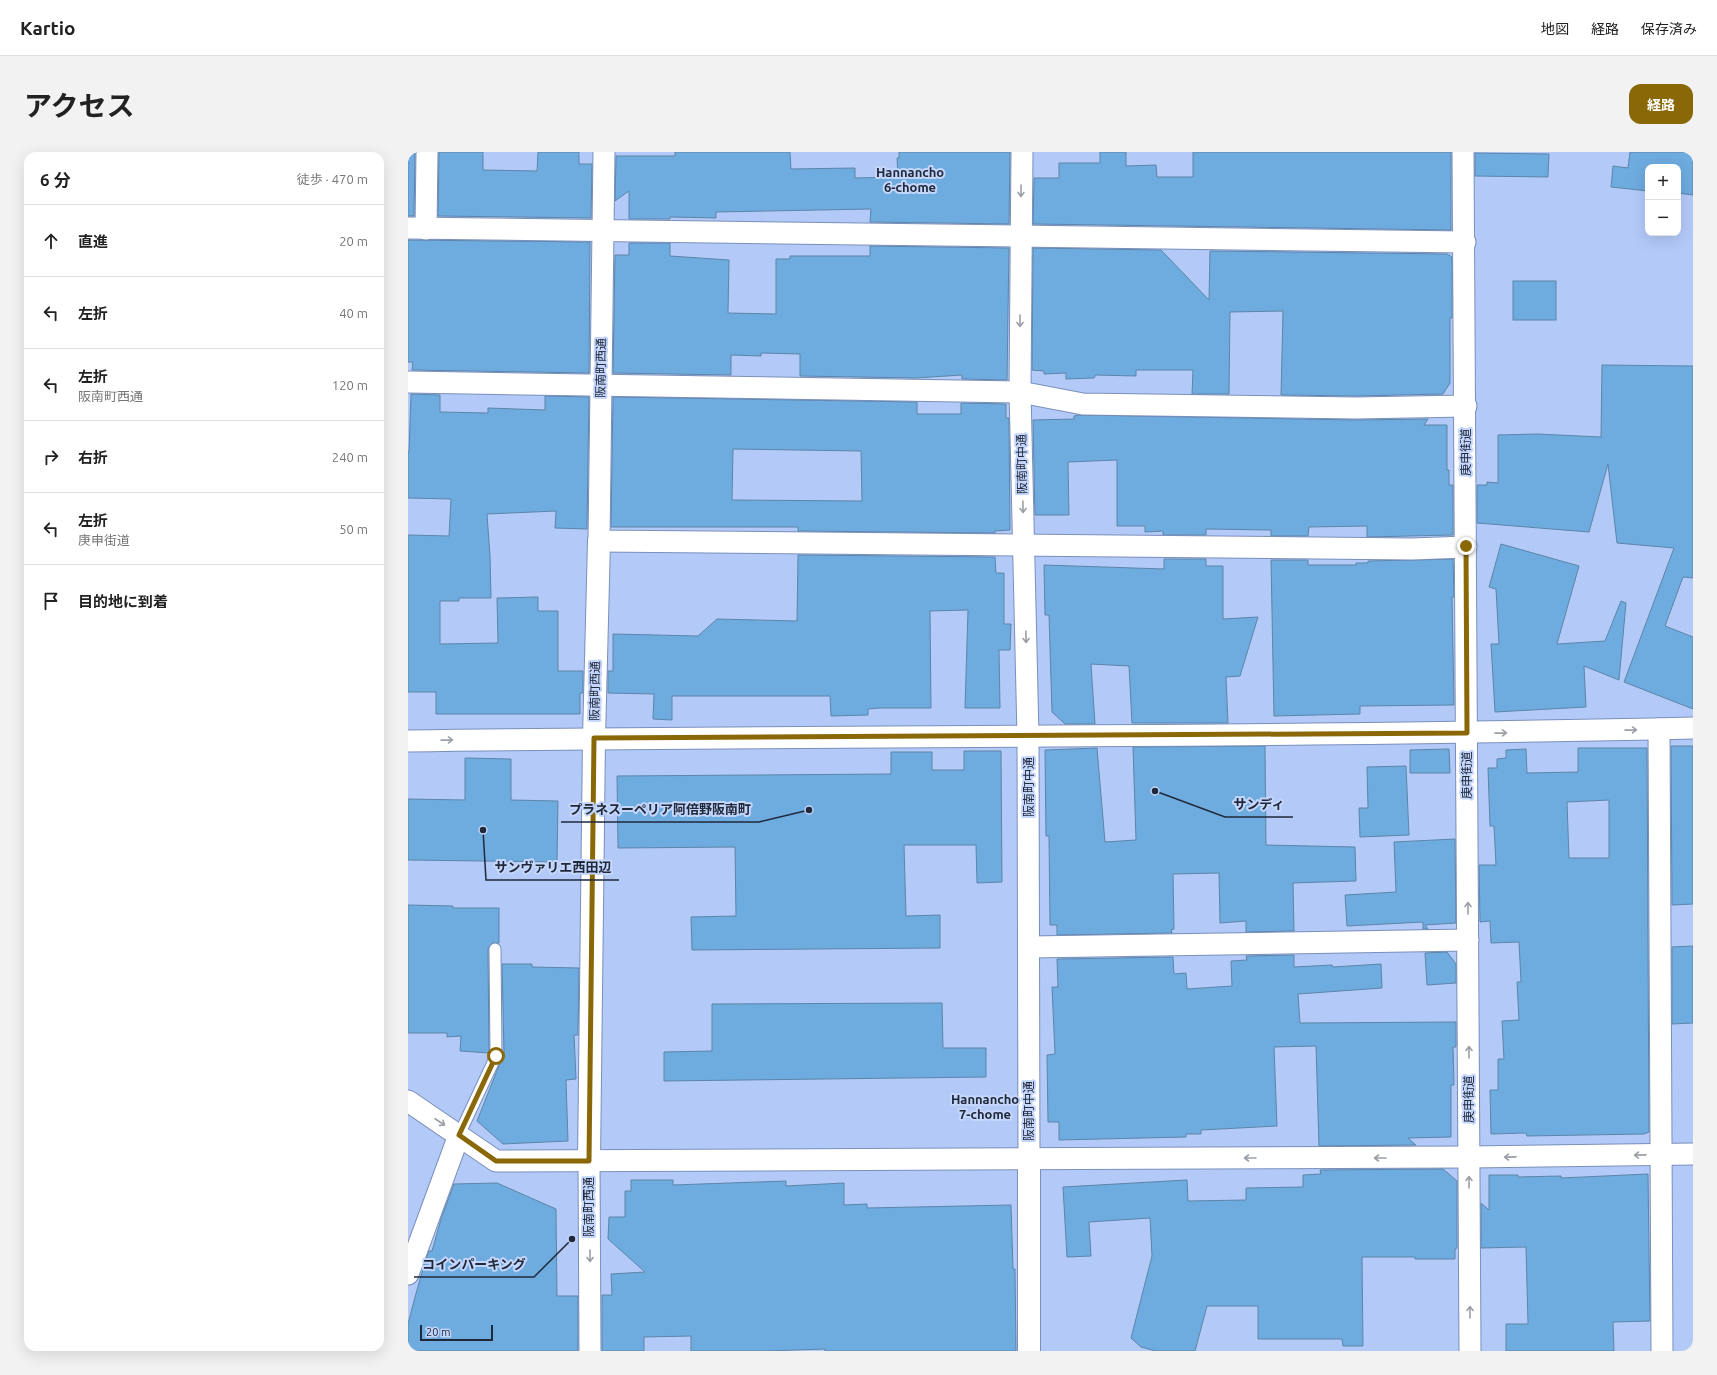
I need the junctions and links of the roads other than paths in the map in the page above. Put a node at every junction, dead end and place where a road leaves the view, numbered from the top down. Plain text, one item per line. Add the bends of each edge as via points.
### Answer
1 (427, 152) edge
2 (604, 152) edge
3 (1022, 152) edge
4 (1464, 152) edge
5 (417, 228) edge
6 (603, 231) junction
7 (1021, 236) junction
8 (1465, 242) junction
9 (408, 382) edge
10 (601, 384) junction
11 (1020, 392) junction
12 (1466, 406) junction
13 (599, 541) junction
14 (1024, 546) junction
15 (1466, 546) junction
16 (1693, 728) edge
17 (1659, 729) junction
18 (1467, 733) junction
19 (1028, 736) junction
20 (594, 738) junction
21 (408, 741) edge
22 (1468, 940) junction
23 (1030, 947) junction
24 (495, 949) dead end
25 (408, 1101) edge
26 (459, 1135) junction
27 (1693, 1154) edge
28 (1661, 1155) junction
29 (1469, 1157) junction
30 (1029, 1159) junction
31 (589, 1161) junction
32 (408, 1274) edge
33 (590, 1351) edge
34 (1029, 1351) edge
35 (1470, 1351) edge
36 (1662, 1351) edge

1 - 5 street
2 - 6 street, 阪南町西通
3 -> 7 street, 阪南町中通
4 - 8 street, 庚申街道
5 - 6 street
6 - 7 street
6 - 10 street, 阪南町西通
7 - 8 street
7 -> 11 street, 阪南町中通
8 - 12 street, 庚申街道
9 - 10 street
10 - 11 street
10 - 13 street, 阪南町西通
11 - 12 street via 1083,404 1356,408
11 -> 14 street, 阪南町中通
12 - 15 street, 庚申街道
13 - 14 street
13 - 20 street, 阪南町西通
14 - 15 street via 1404,549
14 -> 19 street, 阪南町中通
15 - 18 street, 庚申街道
16 - 17 street
18 -> 17 street
17 - 28 street
18 - 19 street
22 -> 18 street, 庚申街道
19 - 20 street
19 - 23 street, 阪南町中通
21 -> 20 street
20 - 31 street, 阪南町西通
22 - 23 street
29 -> 22 street, 庚申街道
23 - 30 street, 阪南町中通
24 - 26 lane via 496,1056
25 -> 26 street
26 - 31 street via 496,1161
26 - 32 street
27 - 28 street
28 -> 29 street
28 - 36 street
29 -> 30 street
35 -> 29 street, 庚申街道
30 - 31 street
30 - 34 street, 阪南町中通
31 -> 33 street, 阪南町西通

